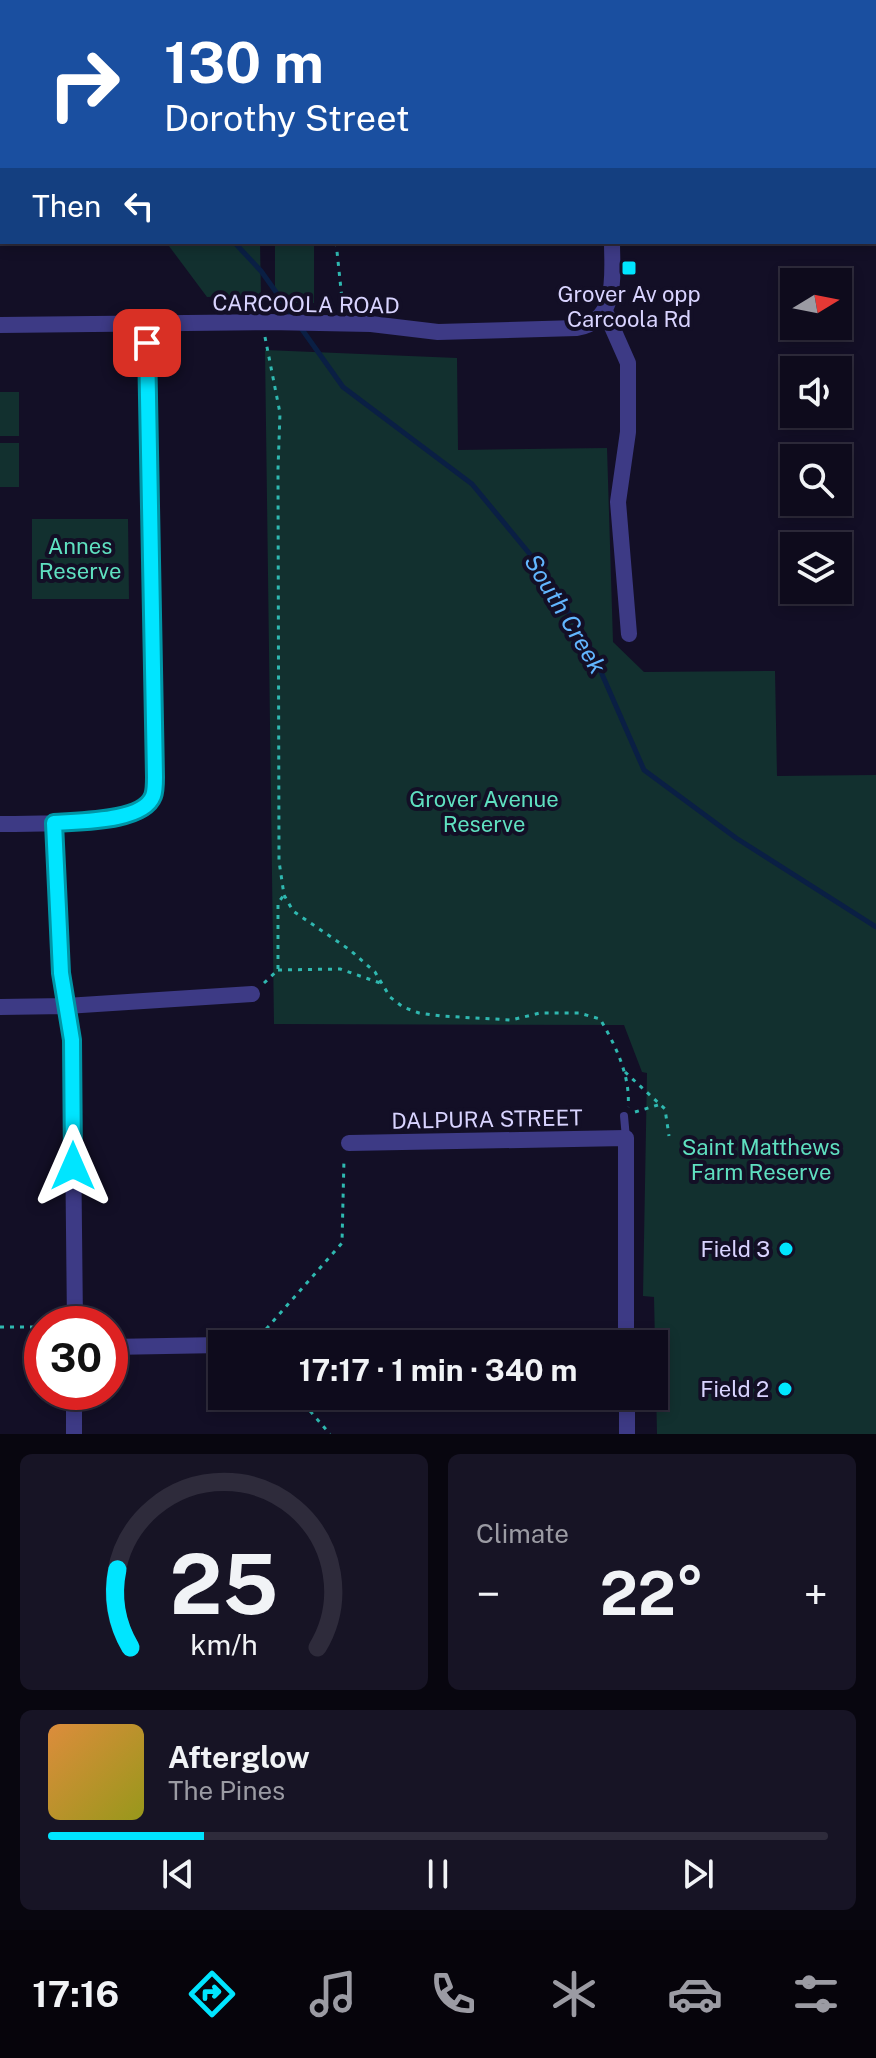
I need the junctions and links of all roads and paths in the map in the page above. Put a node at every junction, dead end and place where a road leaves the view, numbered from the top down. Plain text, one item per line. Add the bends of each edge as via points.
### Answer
1 (336, 244) edge
2 (612, 244) edge
3 (342, 299) dead end
4 (605, 311) junction
5 (147, 324) junction
6 (0, 325) edge
7 (266, 330) junction
8 (629, 634) dead end
9 (54, 823) junction
10 (0, 824) edge
11 (284, 895) junction
12 (278, 970) junction
13 (385, 985) junction
14 (252, 994) joint
15 (66, 1006) junction
16 (0, 1007) edge
17 (623, 1069) junction
18 (658, 1105) junction
19 (624, 1116) junction
20 (669, 1136) dead end
21 (626, 1138) junction
22 (349, 1143) joint
23 (75, 1306) edge
24 (0, 1327) edge
25 (24, 1327) edge
26 (265, 1330) edge
27 (626, 1330) edge
28 (208, 1345) edge
29 (128, 1347) edge
30 (74, 1410) edge
31 (309, 1410) edge
32 (627, 1410) edge
33 (74, 1434) edge
34 (330, 1434) edge
35 (627, 1434) edge

1 - 3 path
2 - 4 street via 612,291
4 - 7 street, CARCOOLA ROAD via 588,326 566,329 438,332 332,323
4 - 8 street via 628,363 628,432 618,502
5 - 6 street, CARCOOLA ROAD
5 - 7 street, CARCOOLA ROAD
5 - 9 street via 153,797 142,810 126,815
7 - 11 path via 280,413 279,861
9 - 10 street
9 - 15 street
11 - 12 path via 278,903
11 - 13 path via 293,911 336,938
12 - 13 path via 340,969
12 - 14 path
13 - 17 path via 390,997 419,1013 511,1020 579,1013 600,1019
14 - 15 street
15 - 16 street
15 - 23 street via 72,1040
17 - 18 path
17 - 19 path via 629,1103
18 - 19 path
18 - 20 path via 665,1109
19 - 21 lane
21 - 22 street, DALPURA STREET
21 - 27 street
22 - 26 path via 342,1165 342,1243
24 - 25 path
28 - 29 street
30 - 33 street
31 - 34 path
32 - 35 street

